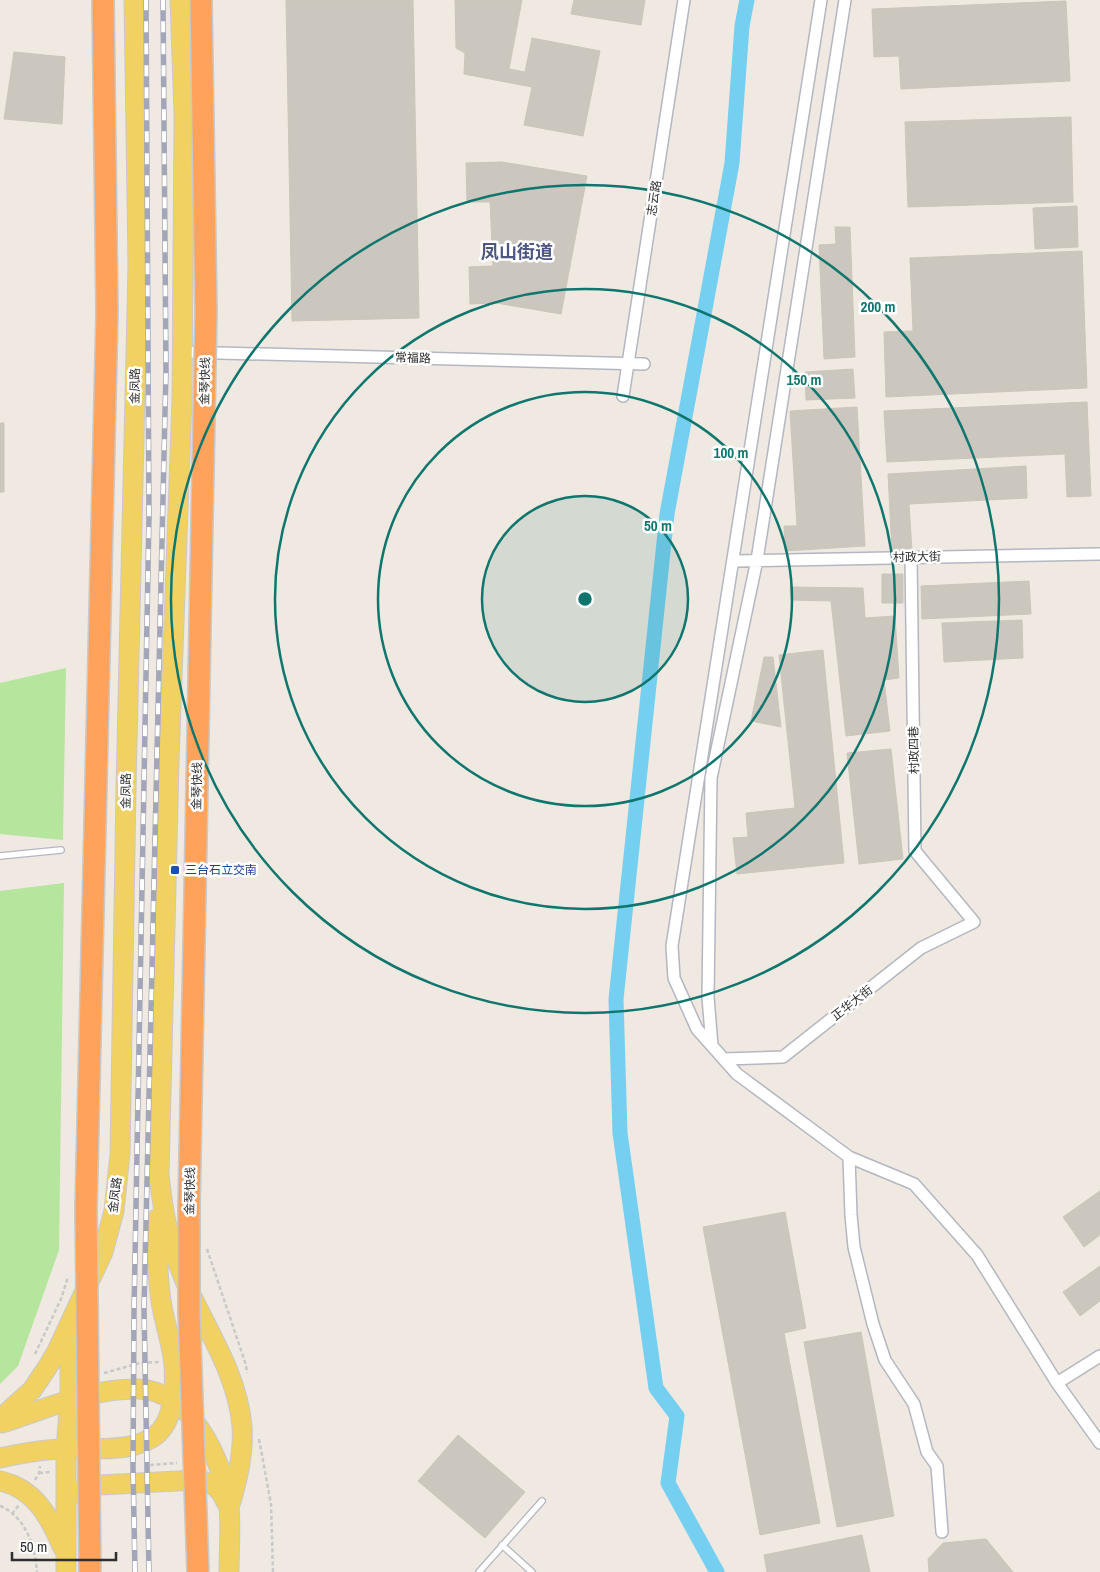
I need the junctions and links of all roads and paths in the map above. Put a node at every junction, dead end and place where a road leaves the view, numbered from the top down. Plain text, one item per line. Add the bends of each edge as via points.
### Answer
1 (103, 0) edge
2 (134, 0) edge
3 (180, 0) edge
4 (202, 0) edge
5 (684, 0) edge
6 (821, 0) edge
7 (845, 0) edge
8 (182, 352) junction
9 (628, 363) junction
10 (644, 364) dead end
11 (623, 396) dead end
12 (1100, 554) edge
13 (912, 557) junction
14 (757, 560) junction
15 (734, 561) junction
16 (61, 850) dead end
17 (0, 856) edge
18 (974, 922) joint
19 (712, 1046) junction
20 (724, 1059) junction
21 (849, 1157) junction
22 (159, 1175) junction
23 (70, 1320) junction
24 (1100, 1356) edge
25 (173, 1362) junction
26 (96, 1375) dead end
27 (1057, 1384) junction
28 (70, 1399) junction
29 (172, 1401) junction
30 (0, 1419) edge
31 (0, 1424) edge
32 (1100, 1442) edge
33 (66, 1449) junction
34 (0, 1458) edge
35 (184, 1462) dead end
36 (144, 1465) dead end
37 (66, 1471) junction
38 (39, 1473) dead end
39 (0, 1481) edge
40 (542, 1500) dead end
41 (0, 1506) edge
42 (229, 1508) junction
43 (66, 1512) junction
44 (942, 1532) dead end
45 (502, 1545) junction
46 (66, 1563) edge
47 (37, 1572) edge
48 (90, 1572) edge
49 (198, 1572) edge
50 (229, 1572) edge
51 (479, 1572) edge
52 (532, 1572) edge

1 - 48 highway, bridge via 107,313 86,1209
2 - 23 main road, 金凤路 via 138,265 120,1154 114,1211 103,1252
3 - 8 main road via 184,115
4 - 49 highway, 金琴快线, bridge via 206,311 189,1199
5 - 9 street, 志云路
6 - 15 street
7 - 14 street
8 - 9 street, 常福路
8 - 22 main road
9 - 10 street, 常福路
9 - 11 street, 志云路
12 - 13 street, 村政大街
13 - 14 street, 村政大街
13 - 18 street, 村政四巷 via 915,850
14 - 15 street, 村政大街
14 - 19 street via 711,778 708,997
15 - 19 street via 672,946 674,978 697,1029
16 - 17 lane
18 - 20 street, 正华大街 via 921,948 782,1057
19 - 20 street
20 - 21 street via 737,1074
21 - 27 street via 914,1184 977,1255
21 - 44 street via 854,1247 873,1324 885,1360 914,1404 927,1452 937,1466
22 - 25 main road via 157,1264
22 - 42 main road via 173,1249 236,1394 242,1446
23 - 28 main road, 金凤路
23 - 30 main road via 32,1390
24 - 27 street
25 - 26 path via 140,1363
25 - 29 main road
27 - 32 street
28 - 29 main road via 141,1389
28 - 31 main road
28 - 33 main road, 金凤路
29 - 33 main road via 162,1430 144,1442 116,1448
29 - 42 main road via 190,1417 213,1452
33 - 34 main road
33 - 37 main road, 金凤路
35 - 36 path
37 - 38 path
37 - 43 main road, 金凤路
39 - 46 main road via 27,1493 42,1507 53,1524
40 - 45 lane
41 - 47 path via 12,1514 28,1533
42 - 43 main road via 212,1483 197,1480 93,1486 76,1494
42 - 50 main road
43 - 46 main road, 金凤路
45 - 51 lane
45 - 52 lane

